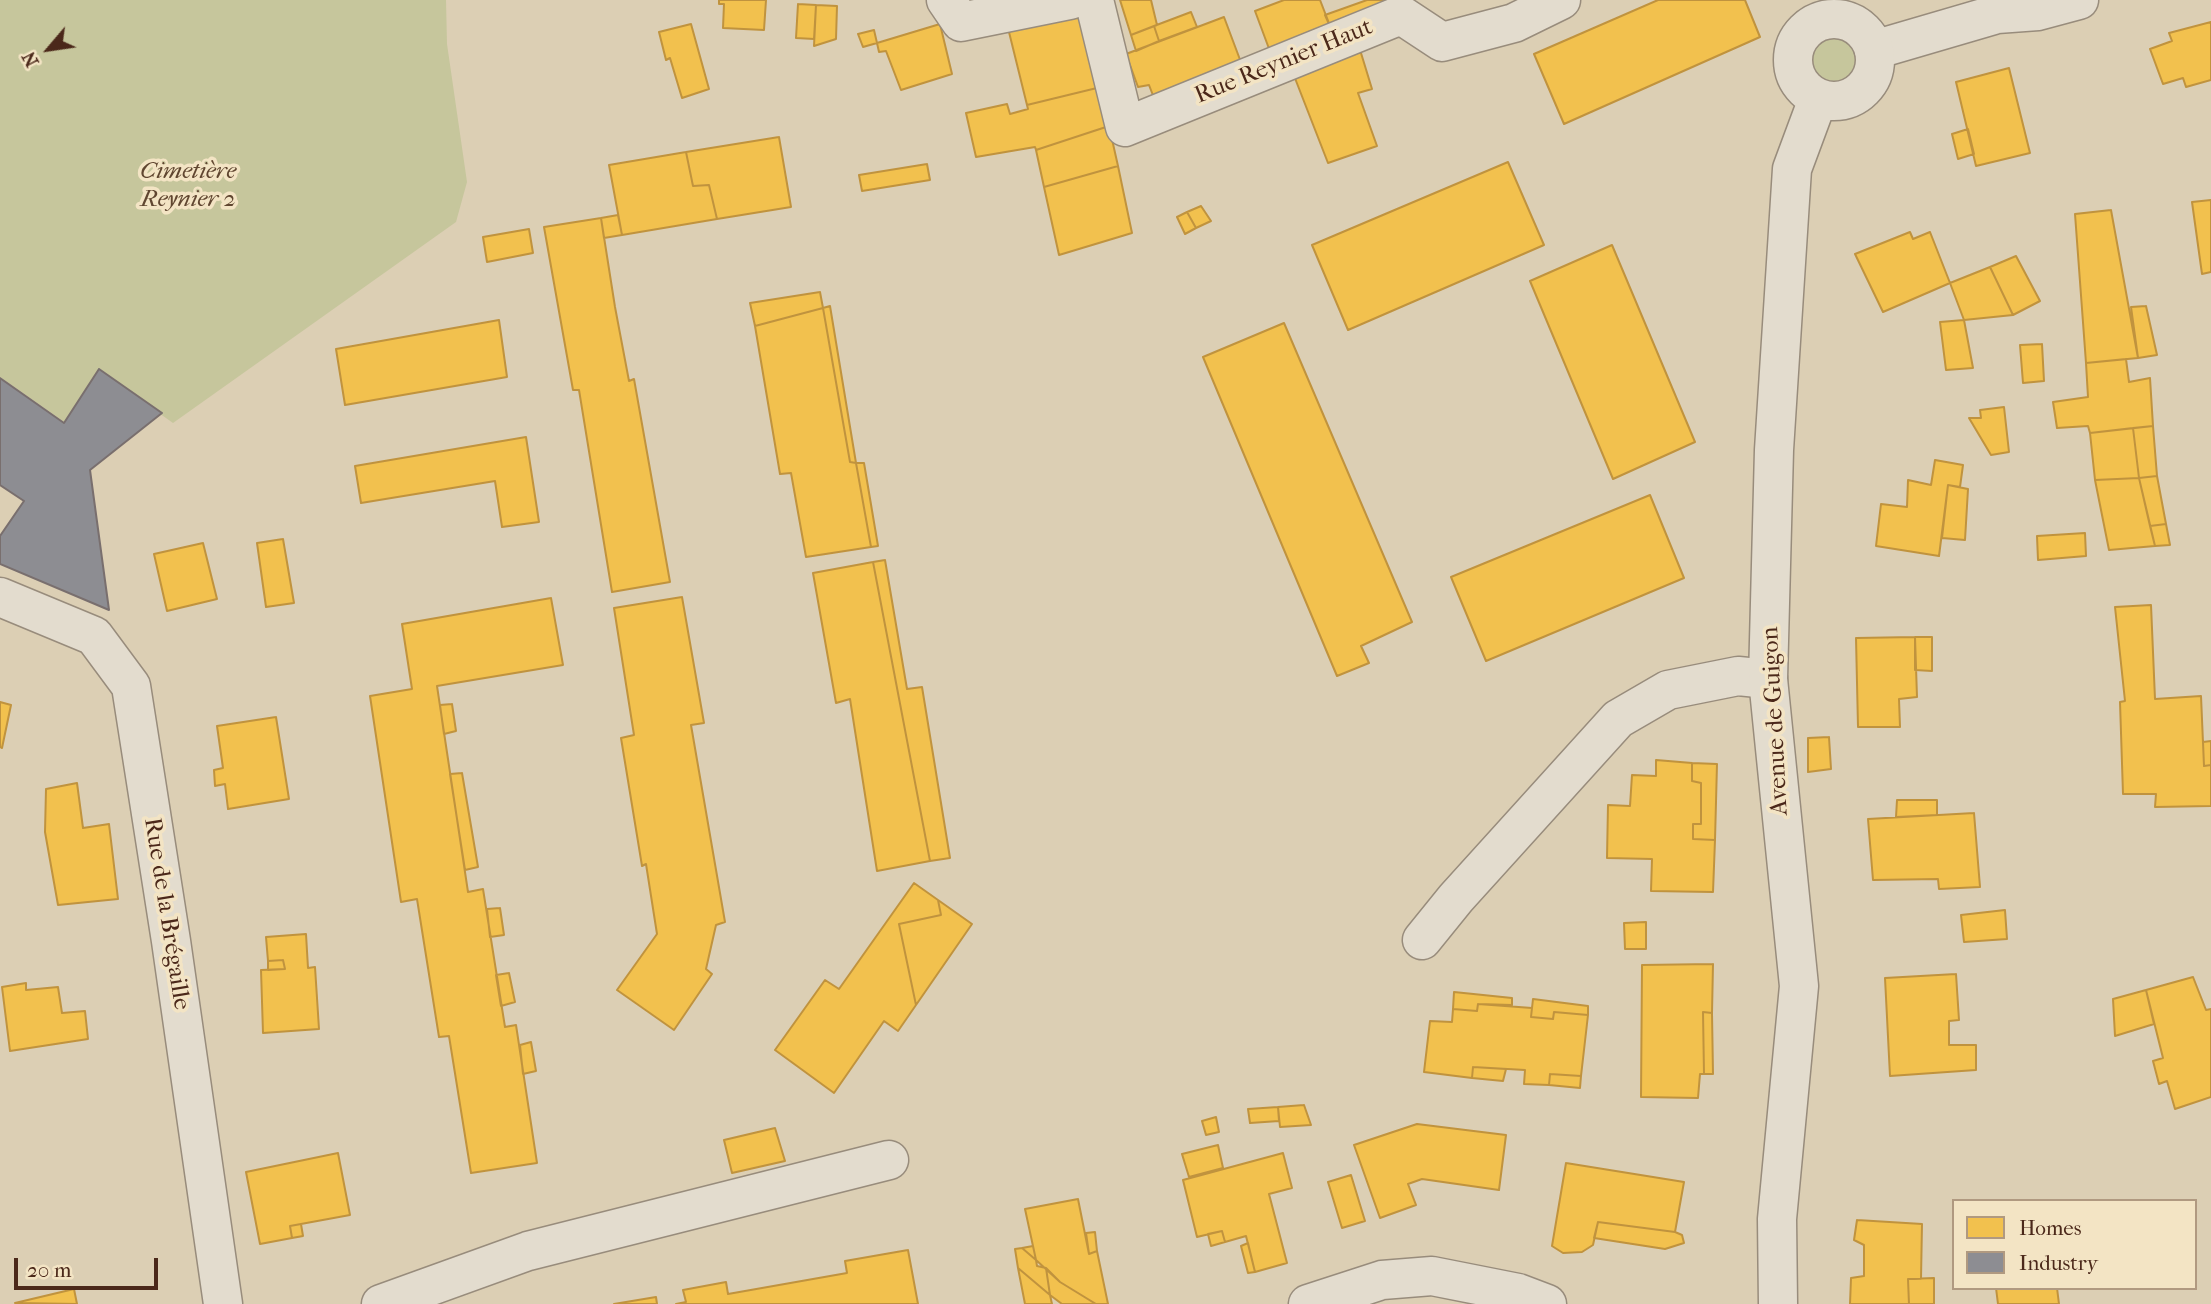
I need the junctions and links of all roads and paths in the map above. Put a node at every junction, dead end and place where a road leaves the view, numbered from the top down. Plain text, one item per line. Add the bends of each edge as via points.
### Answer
1 (946, 0) edge
2 (1070, 0) edge
3 (1094, 0) edge
4 (1561, 0) edge
5 (2079, 0) edge
6 (1804, 12) edge
7 (1874, 50) junction
8 (1818, 99) junction
9 (0, 597) edge
10 (1768, 679) junction
11 (1422, 940) dead end
12 (889, 1160) dead end
13 (223, 1304) edge
14 (381, 1304) edge
15 (1308, 1304) edge
16 (1548, 1304) edge
17 (1778, 1304) edge

1 - 2 street via 961,22
3 - 4 street, Rue Reynier Haut via 1125,127 1401,15 1442,42 1514,23
5 - 7 street via 2038,11 1997,14
6 - 7 street via 1849,21 1870,38
6 - 8 street via 1792,57 1798,83
7 - 8 street via 1875,68 1854,97 1836,102
8 - 10 street, Avenue de Guigon via 1792,169 1774,450
9 - 13 street, Rue de la Brégaille via 94,636 131,686
10 - 11 street via 1738,676 1668,690 1618,719
10 - 17 street, Avenue de Guigon via 1799,986 1777,1219
12 - 14 street via 528,1251
15 - 16 street via 1382,1280 1432,1276 1518,1293

